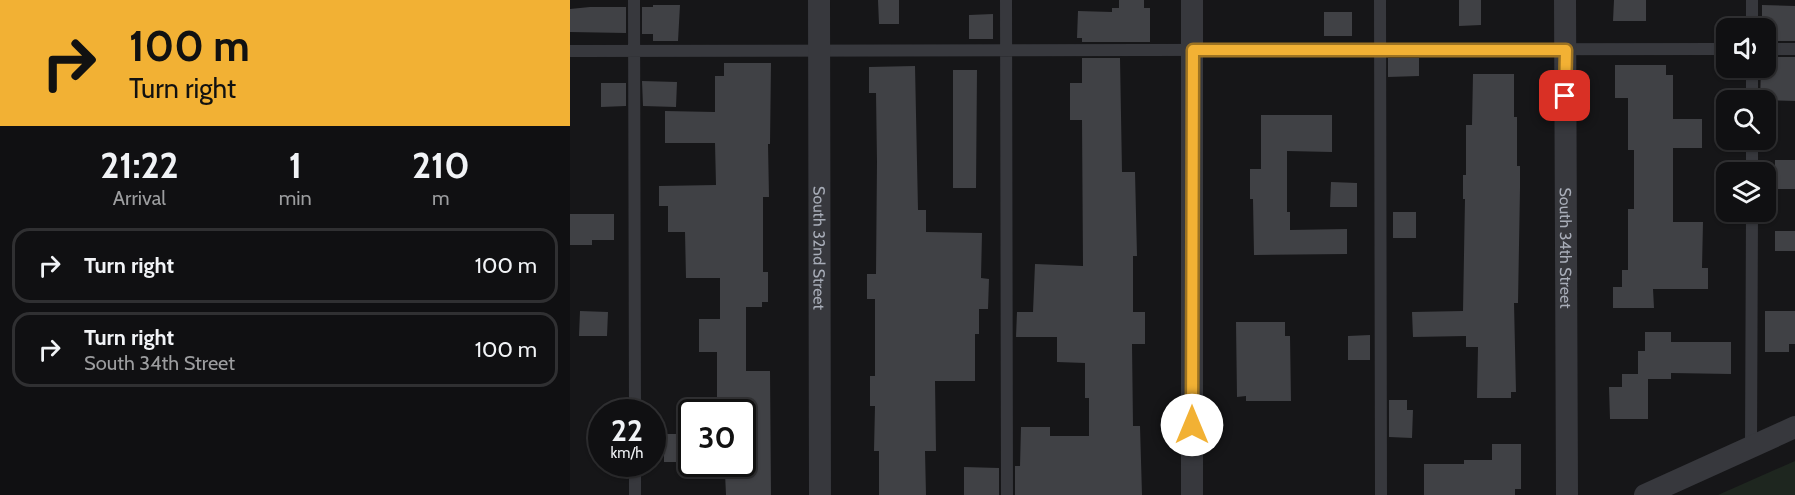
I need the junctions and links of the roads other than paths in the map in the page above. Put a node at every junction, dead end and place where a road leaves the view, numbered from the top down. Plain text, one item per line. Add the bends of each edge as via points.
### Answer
1 (634, 0) edge
2 (819, 0) edge
3 (1006, 0) edge
4 (1192, 0) edge
5 (1380, 0) edge
6 (1565, 0) edge
7 (1752, 0) edge
8 (1752, 18) edge
9 (1716, 49) edge
10 (1776, 49) edge
11 (1795, 49) edge
12 (1006, 50) junction
13 (1193, 50) junction
14 (1380, 50) junction
15 (1566, 50) junction
16 (570, 51) edge
17 (634, 51) junction
18 (818, 51) junction
19 (1752, 222) edge
20 (635, 399) edge
21 (1795, 427) edge
22 (1751, 447) junction
23 (635, 477) edge
24 (635, 495) edge
25 (820, 495) edge
26 (1007, 495) edge
27 (1192, 495) edge
28 (1381, 495) edge
29 (1567, 495) edge
30 (1645, 495) edge

1 - 17 lane
2 - 18 street, South 32nd Street
3 - 12 lane
4 - 13 street
5 - 14 lane
6 - 15 street, South 34th Street
7 - 8 lane
9 - 15 lane
10 - 11 lane
12 - 13 lane
12 - 18 lane
12 - 26 lane
13 - 14 lane
13 - 27 street
14 - 15 lane
14 - 28 lane
15 - 29 street, South 34th Street
16 - 17 lane
17 - 18 lane
17 - 20 lane
18 - 25 street, South 32nd Street
19 - 22 lane
21 - 22 street
22 - 30 street
23 - 24 lane

